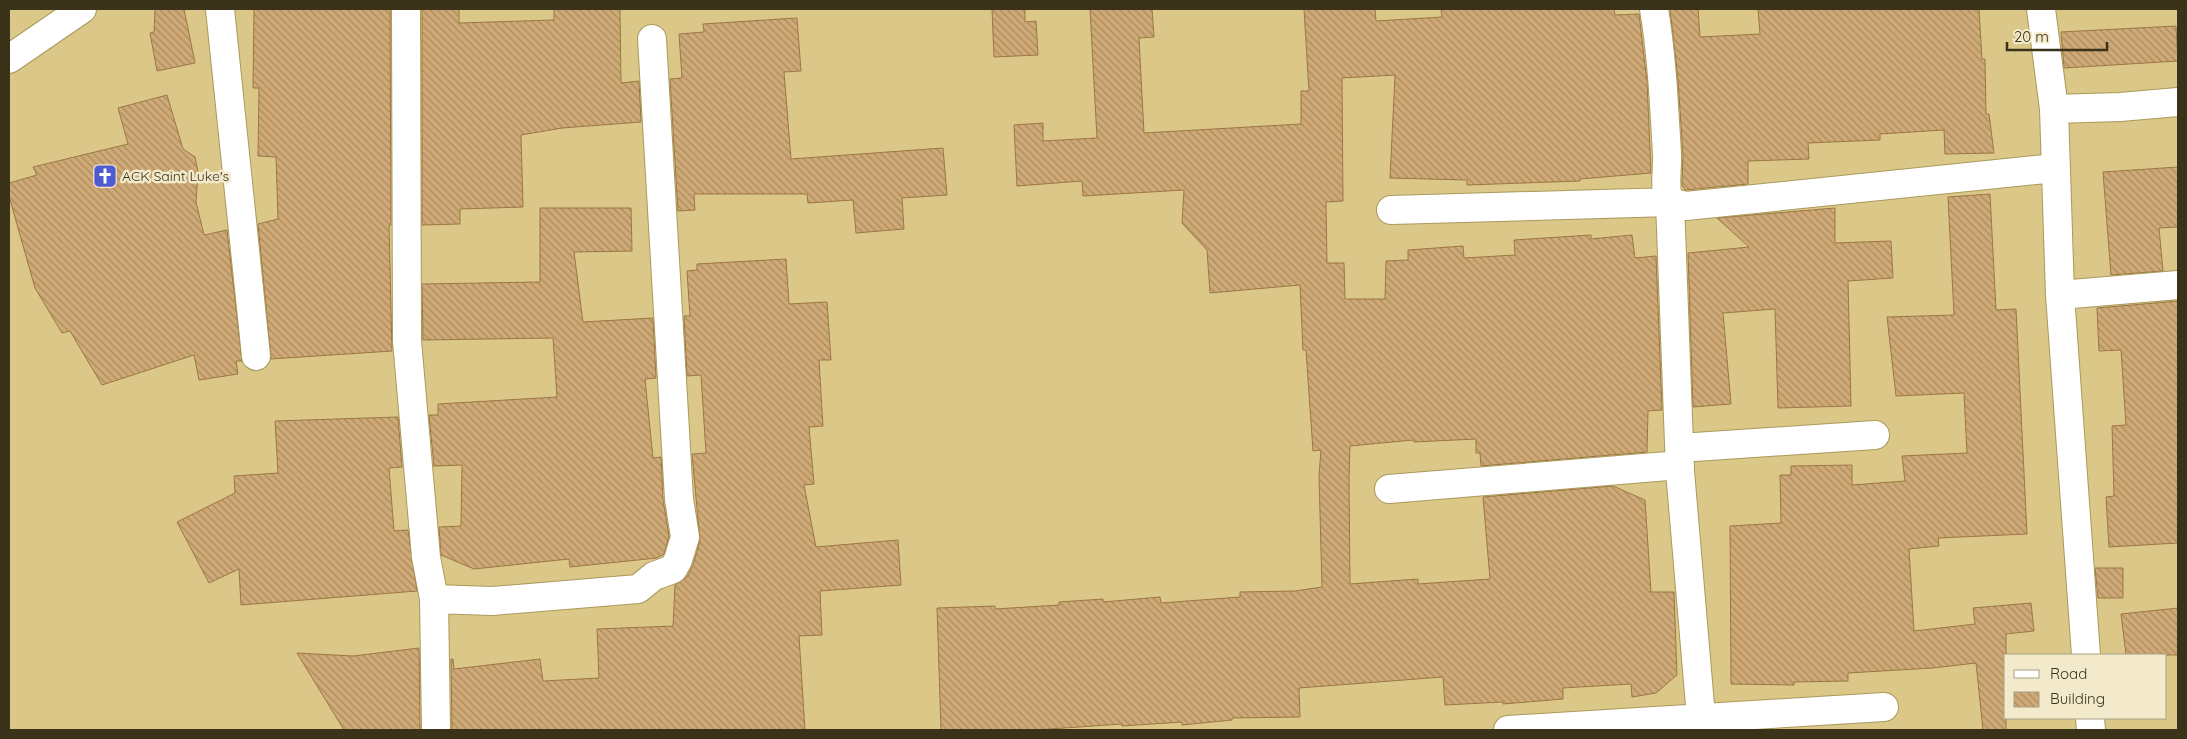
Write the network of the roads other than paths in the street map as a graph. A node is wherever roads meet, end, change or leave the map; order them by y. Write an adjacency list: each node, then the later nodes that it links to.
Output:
1 (82, 9): 7 (street)
2 (220, 9): 15 (street)
3 (406, 9): 19 (street)
4 (1654, 9): 11 (street)
5 (2041, 9): 9 (street)
6 (652, 39): 19 (street)
7 (9, 59)
8 (2178, 102): 9 (street)
9 (2054, 109): 10 (street)
10 (2055, 168): 11 (street); 14 (street)
11 (1670, 202): 12 (street); 17 (street)
12 (1391, 210)
13 (2178, 285): 14 (street)
14 (2060, 295): 20 (street)
15 (256, 356)
16 (1875, 435): 17 (street)
17 (1680, 457): 18 (street); 22 (street)
18 (1389, 489)
19 (434, 599): 23 (street)
20 (2086, 654)
21 (1884, 707): 22 (street)
22 (1700, 717): 24 (street)
23 (436, 730)
24 (1508, 730)

